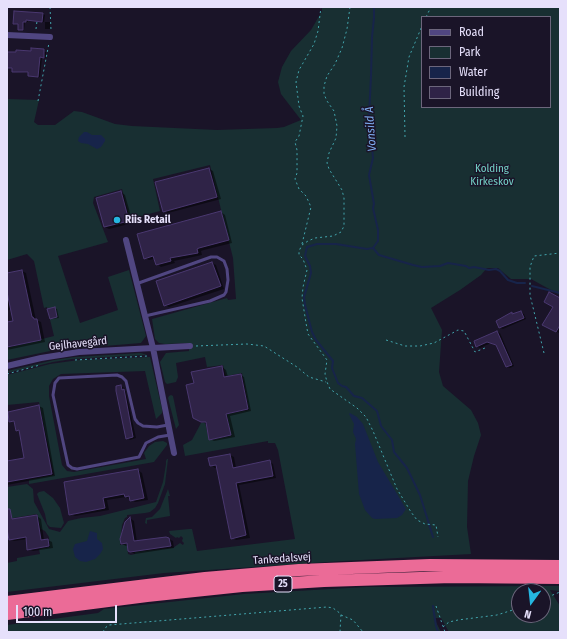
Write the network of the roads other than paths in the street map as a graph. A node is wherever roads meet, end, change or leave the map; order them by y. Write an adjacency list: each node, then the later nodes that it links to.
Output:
1 (7, 36): 2 (street)
2 (50, 37)
3 (126, 240): 4 (street)
4 (136, 284): 5 (street); 5 (lane)
5 (145, 316): 7 (street)
6 (190, 346): 7 (street, Gejlhavegård)
7 (152, 348): 8 (street, Gejlhavegård); 9 (street)
8 (7, 366)
9 (168, 425): 10 (street); 10 (lane)
10 (170, 435): 11 (street)
11 (174, 453)
12 (560, 566): 14 (highway, Tankedalsvej / 25)
13 (560, 578): 15 (highway, 25)
14 (7, 602)
15 (7, 614)

